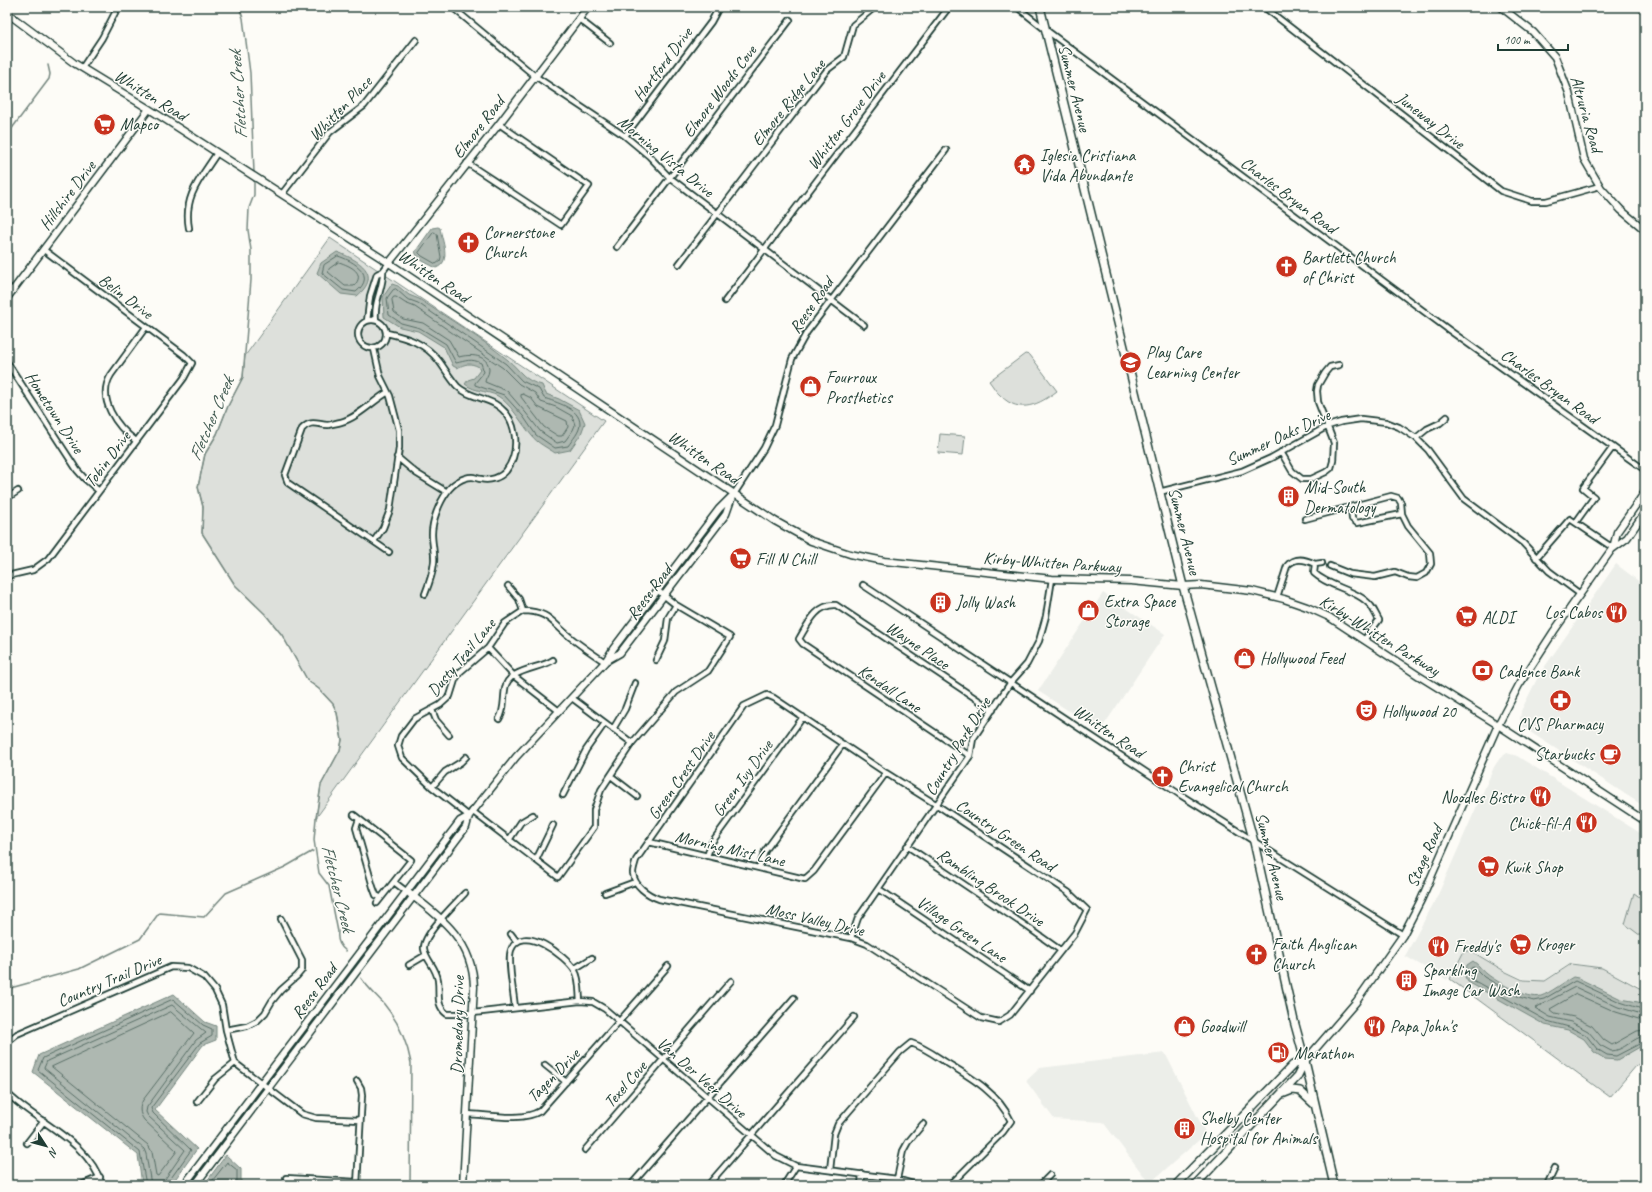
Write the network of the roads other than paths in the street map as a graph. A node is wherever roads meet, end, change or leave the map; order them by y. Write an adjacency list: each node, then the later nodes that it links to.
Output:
1 (118, 7): 17 (street)
2 (452, 7): 18 (street, Morning Vista Drive)
3 (588, 7): 12 (main road, Elmore Road)
4 (719, 7): 21 (street, Hartford Drive)
5 (875, 7): 28 (street, Elmore Ridge Lane)
6 (949, 7): 32 (street, Whitten Grove Drive)
7 (1017, 7): 14 (street, Charles Bryan Road)
8 (1040, 7): 14 (main road, Summer Avenue)
9 (1264, 7): 26 (street, Juneway Drive)
10 (1501, 7): 26 (main road, Altruria Road)
11 (7, 13): 17 (main road, Whitten Road)
12 (579, 19): 16 (street); 18 (main road, Elmore Road)
13 (790, 20): 25 (street, Elmore Woods Cove)
14 (1046, 30): 56 (street, Charles Bryan Road); 63 (main road, Summer Avenue)
15 (416, 40): 27 (street, Whitten Place)
16 (610, 43)
17 (82, 68): 19 (main road, Whitten Road)
18 (535, 76): 20 (main road, Elmore Road); 21 (street, Morning Vista Drive)
19 (149, 109): 23 (main road, Whitten Road); 33 (main road, Hillshire Drive)
20 (499, 124): 24 (main road, Elmore Road); 24 (street)
21 (624, 136): 25 (street, Morning Vista Drive)
22 (946, 150): 40 (street, Reese Road)
23 (218, 153): 27 (main road, Whitten Road); 29 (street)
24 (467, 163): 34 (main road, Elmore Road)
25 (669, 177): 28 (street, Morning Vista Drive); 31 (street, Elmore Woods Cove)
26 (1600, 186): 30 (main road, Altruria Road)
27 (282, 194): 34 (main road, Whitten Road)
28 (717, 214): 32 (street, Morning Vista Drive); 35 (street, Elmore Ridge Lane)
29 (188, 228)
30 (1645, 230)
31 (617, 247)
32 (765, 249): 40 (street, Morning Vista Drive); 41 (street, Whitten Grove Drive)
33 (44, 250): 38 (main road, Hillshire Drive); 45 (street, Belin Drive)
34 (389, 262): 36 (street); 65 (main road, Whitten Road)
35 (679, 264)
36 (383, 271): 42 (street); 43 (street)
37 (7, 286): 38 (street)
38 (13, 291): 39 (main road, Hillshire Drive)
39 (7, 298)
40 (830, 300): 44 (street, Morning Vista Drive); 65 (street, Reese Road)
41 (725, 301)
42 (376, 320): 43 (street); 46 (street)
43 (367, 321): 47 (street)
44 (864, 325)
45 (146, 327): 49 (street, Belin Drive); 55 (street)
46 (387, 333): 47 (street); 62 (street)
47 (374, 349): 51 (street)
48 (7, 362): 60 (street, Hometown Drive)
49 (192, 363): 55 (street, Tobin Drive)
50 (1339, 365): 53 (street)
51 (388, 392): 58 (street); 72 (street)
52 (1447, 417): 54 (street)
53 (1328, 426): 54 (street, Summer Oaks Drive); 57 (street, Summer Oaks Drive); 57 (street)
54 (1416, 438): 76 (street, Summer Oaks Drive)
55 (136, 441): 60 (street, Tobin Drive)
56 (1613, 447): 59 (street, Charles Bryan Road); 71 (street)
57 (1281, 452): 63 (street, Summer Oaks Drive)
58 (397, 458): 62 (street); 72 (street)
59 (1645, 470)
60 (100, 490): 80 (street, Tobin Drive)
61 (18, 491): 66 (street)
62 (447, 492): 86 (street)
63 (1159, 492): 84 (main road, Summer Avenue)
64 (1645, 492): 73 (main road, Stage Road)
65 (734, 494): 75 (main road, Whitten Road); 85 (main road, Reese Road); 88 (main road, Reese Road)
66 (7, 498)
67 (1351, 507): 69 (street); 69 (street); 70 (street)
68 (1645, 512): 73 (main road, Stage Road)
69 (1402, 514): 79 (street)
70 (1305, 519)
71 (1576, 522): 73 (street); 76 (street)
72 (374, 541): 74 (street)
73 (1613, 548): 87 (main road, Stage Road)
74 (389, 552)
75 (850, 554): 81 (main road, Kirby-Whitten Parkway)
76 (1536, 558): 87 (street, Summer Oaks Drive)
77 (1322, 563): 78 (street)
78 (1315, 564): 89 (street); 93 (street)
79 (1330, 566)
80 (7, 576)
81 (1052, 579): 84 (main road, Kirby-Whitten Parkway); 99 (street, Country Park Drive)
82 (862, 585): 99 (street, Whitten Road)
83 (508, 586): 91 (street)
84 (1183, 586): 89 (main road, Kirby-Whitten Parkway); 130 (main road, Summer Avenue)
85 (657, 590): 88 (street); 97 (main road, Reese Road)
86 (425, 594)
87 (1580, 594): 109 (main road, Stage Road)
88 (664, 595): 90 (street); 97 (main road, Reese Road)
89 (1277, 597): 93 (main road, Kirby-Whitten Parkway)
90 (676, 605): 96 (street); 112 (street)
91 (523, 611): 94 (street, Dusty Trail Lane); 97 (street)
92 (799, 639): 104 (street, Wayne Place); 114 (street, Kendall Lane)
93 (1364, 640): 109 (main road, Kirby-Whitten Parkway)
94 (488, 648): 98 (street); 103 (street, Dusty Trail Lane)
95 (553, 660): 98 (street)
96 (656, 660)
97 (605, 662): 102 (main road, Reese Road)
98 (514, 676): 105 (street); 107 (street)
99 (1011, 682): 104 (street, Country Park Drive); 130 (street, Whitten Road)
100 (635, 683): 110 (street)
101 (767, 695): 106 (street, Country Green Road); 129 (street, Green Crest Drive)
102 (572, 698): 105 (main road, Reese Road); 108 (street)
103 (432, 710): 111 (street); 118 (street, Dusty Trail Lane)
104 (993, 710): 114 (street, Country Park Drive)
105 (559, 711): 122 (main road, Reese Road)
106 (803, 717): 113 (street, Country Green Road); 132 (street, Green Ivy Drive)
107 (499, 719)
108 (606, 723): 110 (street); 119 (street)
109 (1498, 725): 126 (main road, Kirby-Whitten Parkway); 147 (main road, Stage Road)
110 (613, 729): 112 (street)
111 (450, 735)
112 (632, 743): 117 (street)
113 (843, 744): 116 (street, Country Green Road); 134 (street)
114 (970, 756): 121 (street, Country Park Drive)
115 (466, 757): 118 (street)
116 (886, 773): 121 (street, Country Green Road); 134 (street, Morning Mist Lane)
117 (611, 776): 120 (street); 133 (street)
118 (432, 787): 122 (street)
119 (563, 795)
120 (637, 796)
121 (937, 805): 131 (street, Country Park Drive); 150 (street, Country Green Road)
122 (470, 814): 128 (street); 138 (main road, Reese Road); 141 (main road, Reese Road)
123 (533, 814): 128 (street)
124 (354, 815): 125 (street)
125 (359, 819): 135 (street); 142 (street)
126 (1645, 820)
127 (553, 825): 133 (street)
128 (509, 840): 133 (street)
129 (649, 842): 132 (street, Morning Mist Lane); 136 (street, Green Crest Drive)
130 (1254, 842): 147 (street, Whitten Road); 167 (main road, Summer Avenue)
131 (907, 846): 137 (street, Country Park Drive); 150 (street, Rambling Brook Drive)
132 (707, 856): 134 (street, Morning Mist Lane)
133 (536, 860)
134 (759, 868)
135 (394, 882): 138 (street); 142 (street)
136 (635, 882): 140 (street); 148 (street, Moss Valley Drive)
137 (879, 889): 148 (street, Country Park Drive); 157 (street, Village Green Lane)
138 (408, 892): 141 (main road, Dromedary Drive); 172 (main road, Reese Road)
139 (465, 893): 145 (street)
140 (605, 893)
141 (414, 896): 145 (main road, Dromedary Drive); 173 (main road, Reese Road)
142 (381, 898): 143 (street)
143 (377, 903)
144 (281, 919): 164 (street)
145 (441, 920): 151 (street); 161 (main road, Dromedary Drive)
146 (511, 934): 149 (street)
147 (1403, 935): 167 (main road, Stage Road)
148 (850, 938): 157 (street, Moss Valley Drive)
149 (517, 942): 155 (street); 160 (street)
150 (1060, 950): 157 (street)
151 (426, 955): 153 (street); 161 (street, Van Der Veer Drive)
152 (592, 958): 155 (street)
153 (409, 965)
154 (668, 966): 163 (street, Tagen Drive)
155 (574, 969): 159 (street)
156 (731, 980): 166 (street, Texel Cove)
157 (1030, 991)
158 (794, 998): 176 (street)
159 (580, 1001): 160 (street, Van Der Veer Drive); 163 (street, Van Der Veer Drive)
160 (515, 1008): 161 (street, Van Der Veer Drive)
161 (473, 1012): 179 (main road, Dromedary Drive)
162 (854, 1017): 183 (street)
163 (619, 1022): 166 (street, Van Der Veer Drive); 171 (street, Tagen Drive)
164 (226, 1030): 165 (street, Country Trail Drive); 168 (street, Country Trail Drive)
165 (7, 1042)
166 (663, 1060): 176 (street, Van Der Veer Drive); 186 (street, Texel Cove)
167 (1305, 1061): 175 (main road, Stage Road); 178 (main road, Summer Avenue); 184 (main road, Stage Road)
168 (235, 1063): 172 (street); 177 (street)
169 (545, 1065): 171 (street)
170 (357, 1081): 180 (street)
171 (566, 1082): 179 (street, Tagen Drive)
172 (261, 1084): 173 (street); 199 (main road, Reese Road)
173 (267, 1089): 180 (street); 200 (main road, Reese Road)
174 (7, 1093): 181 (street)
175 (1280, 1095): 178 (main road); 187 (main road, Stage Road)
176 (707, 1097): 183 (street, Van Der Veer Drive); 202 (street)
177 (197, 1102)
178 (1315, 1105): 211 (main road, Summer Avenue)
179 (467, 1114): 201 (main road, Dromedary Drive)
180 (360, 1120): 196 (street)
181 (44, 1121): 185 (street); 193 (street)
182 (923, 1124): 195 (street)
183 (751, 1136): 188 (street, Van Der Veer Drive); 203 (street)
184 (1223, 1138): 187 (main road); 209 (main road, Stage Road)
185 (27, 1143)
186 (585, 1150)
187 (1215, 1164): 210 (main road, Stage Road)
188 (796, 1166): 190 (street, Van Der Veer Drive); 204 (street)
189 (1555, 1168): 212 (street)
190 (830, 1170): 191 (street, Van Der Veer Drive); 207 (street)
191 (862, 1174): 195 (street, Van Der Veer Drive); 205 (street)
192 (1050, 1175): 208 (street)
193 (100, 1177): 197 (street); 198 (street)
194 (286, 1178): 196 (street)
195 (897, 1179): 206 (street, Van Der Veer Drive)
196 (357, 1184)
197 (81, 1185)
198 (102, 1185)
199 (184, 1185)
200 (195, 1185)
201 (463, 1185)
202 (631, 1185)
203 (708, 1185)
204 (784, 1185)
205 (861, 1185)
206 (916, 1185)
207 (950, 1185)
208 (1040, 1185)
209 (1176, 1185)
210 (1195, 1185)
211 (1334, 1185)
212 (1547, 1185)

